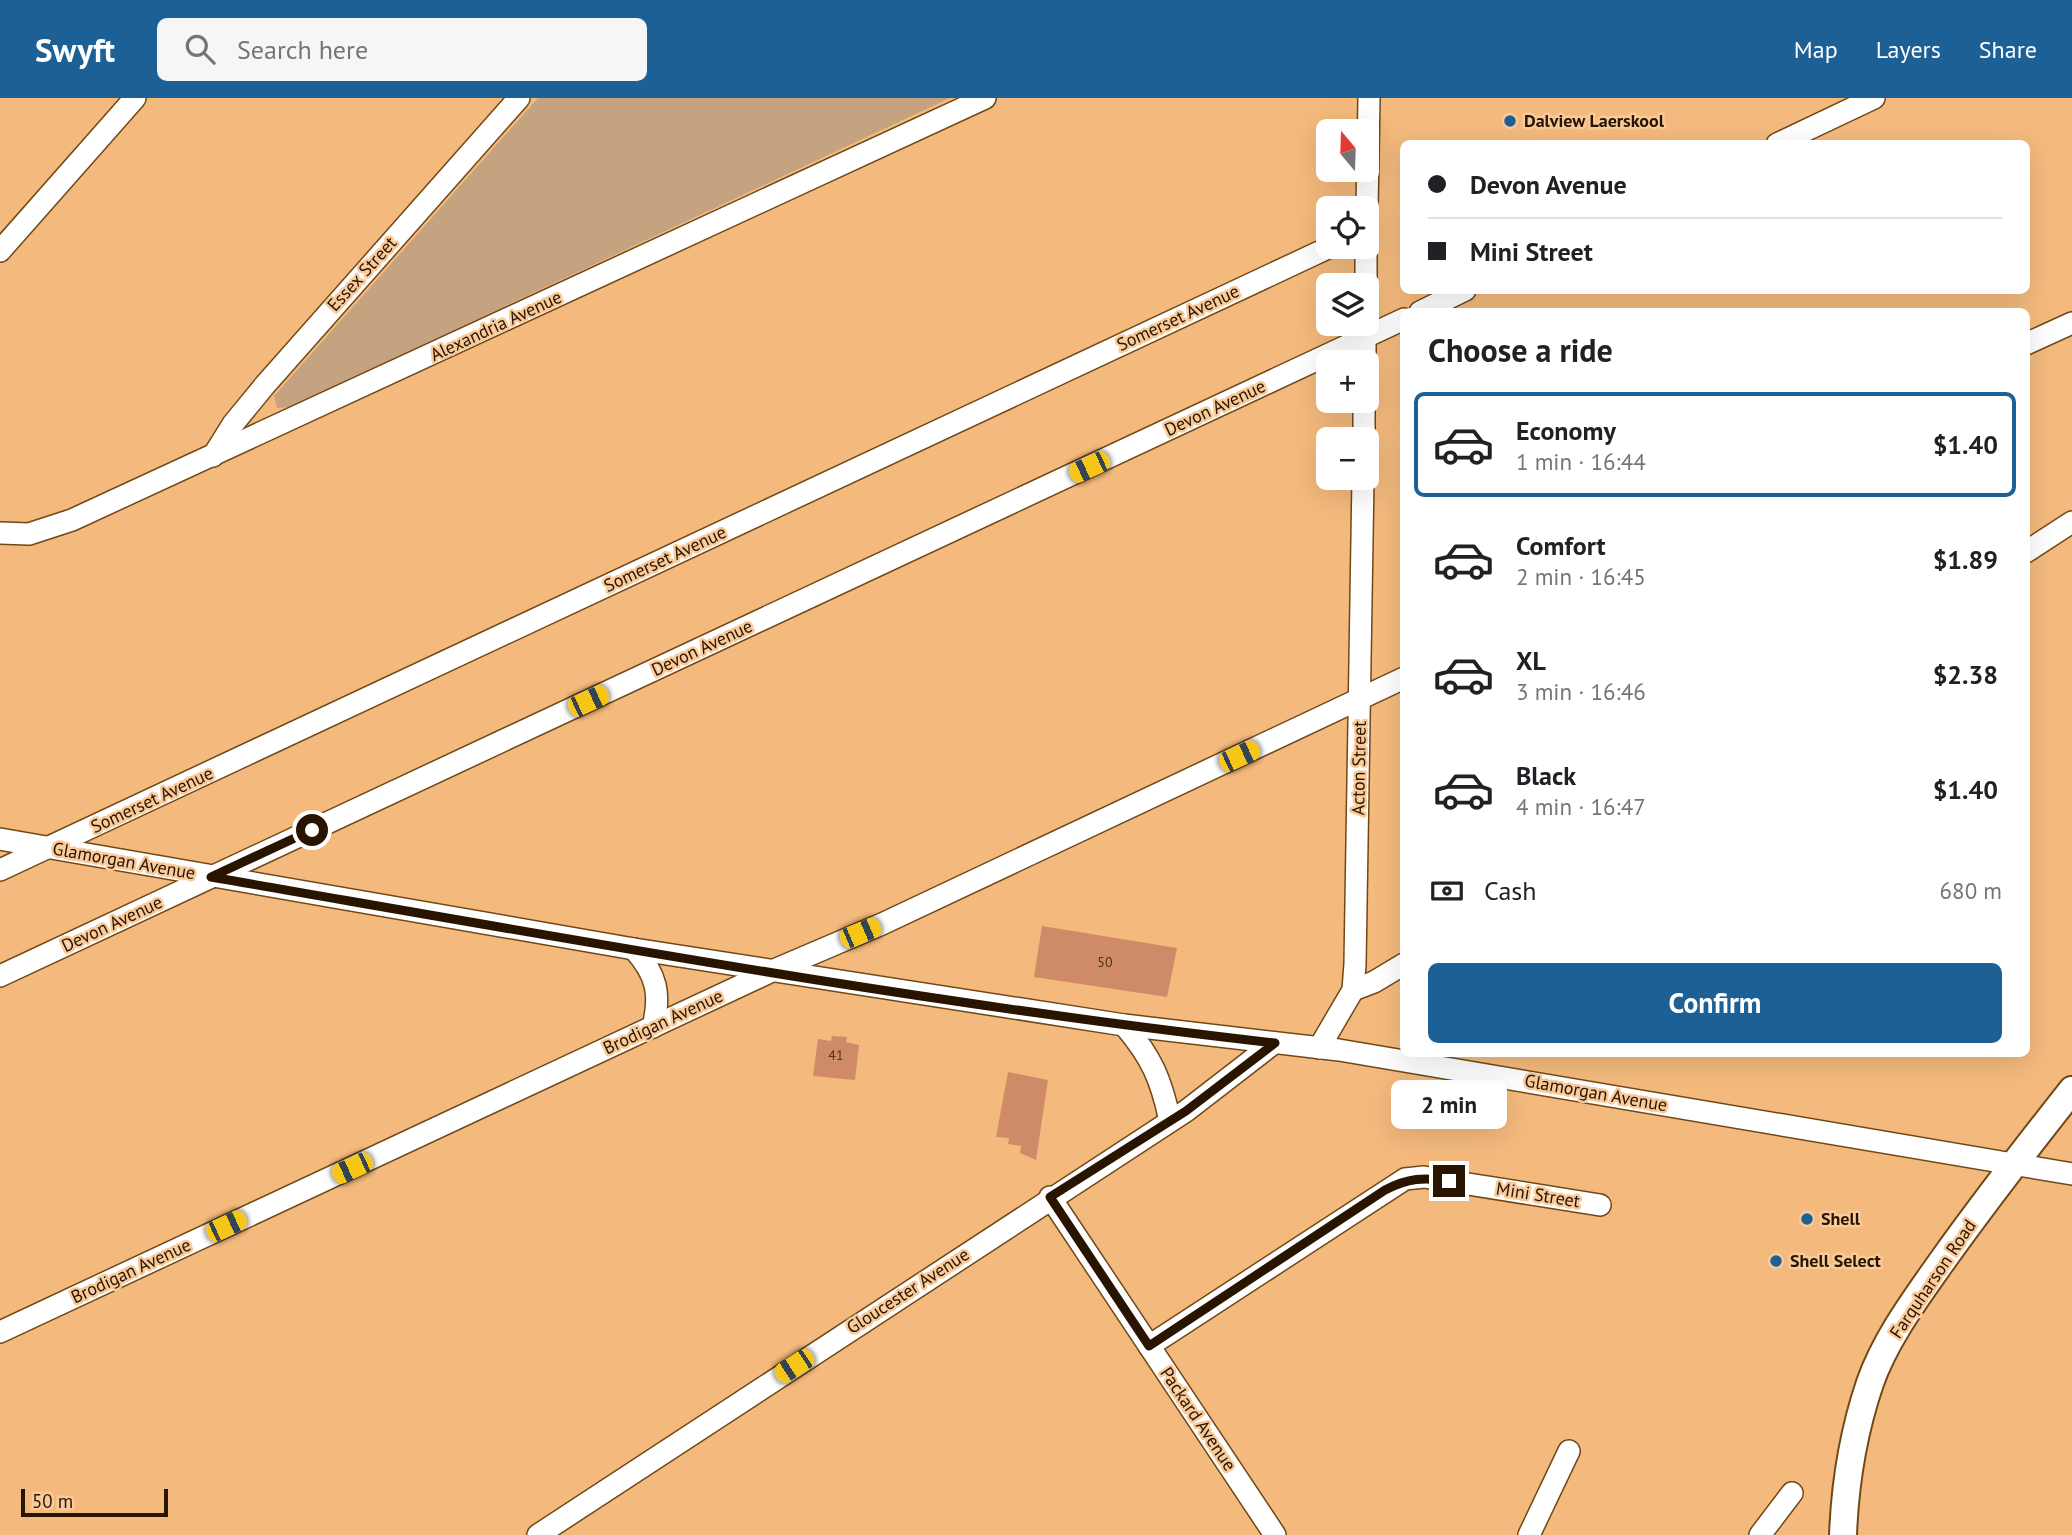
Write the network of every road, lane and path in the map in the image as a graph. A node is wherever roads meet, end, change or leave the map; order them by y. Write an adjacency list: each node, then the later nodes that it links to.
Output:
1 (135, 98): 8 (street)
2 (519, 98): 17 (street, Essex Street)
3 (985, 98): 17 (street, Alexandria Avenue)
4 (1369, 98): 7 (street)
5 (1874, 98): 6 (street)
6 (1785, 140)
7 (1367, 196)
8 (0, 251)
9 (1316, 254): 25 (street, Somerset Avenue)
10 (1457, 294): 11 (street)
11 (1428, 308)
12 (1400, 320): 14 (street, Devon Avenue)
13 (2072, 323): 16 (street)
14 (1379, 327)
15 (1354, 336): 27 (street, Devon Avenue)
16 (2030, 342)
17 (213, 456): 20 (street, Alexandria Avenue)
18 (1363, 490): 23 (street, Acton Street)
19 (2072, 522): 21 (street)
20 (0, 533)
21 (2030, 549)
22 (1400, 680): 23 (street, Brodigan Avenue)
23 (1360, 701): 30 (street, Brodigan Avenue); 32 (street, Acton Street)
24 (0, 839): 25 (street, Glamorgan Avenue)
25 (49, 848): 26 (street, Somerset Avenue); 27 (street, Glamorgan Avenue)
26 (0, 870)
27 (211, 877): 28 (street, Glamorgan Avenue); 31 (street, Devon Avenue)
28 (634, 949): 30 (street, Glamorgan Avenue); 34 (street)
29 (1400, 966): 32 (street)
30 (772, 971): 33 (street, Glamorgan Avenue); 34 (street, Brodigan Avenue)
31 (0, 976)
32 (1353, 990): 36 (street, Acton Street)
33 (1124, 1025): 35 (street, Glamorgan Avenue); 38 (street)
34 (653, 1027): 43 (street, Brodigan Avenue)
35 (1275, 1043): 36 (street, Glamorgan Avenue); 38 (street, Gloucester Avenue)
36 (1318, 1048): 39 (street, Glamorgan Avenue)
37 (2072, 1090): 39 (main road, Farquharson Road)
38 (1170, 1121): 41 (street, Gloucester Avenue)
39 (2014, 1164): 40 (street, Glamorgan Avenue); 51 (main road, Farquharson Road)
40 (2072, 1174)
41 (1050, 1197): 44 (street, Packard Avenue); 47 (street, Gloucester Avenue)
42 (1600, 1205): 44 (street, Mini Street)
43 (0, 1332)
44 (1149, 1346): 48 (street, Packard Avenue)
45 (1569, 1451): 49 (street)
46 (1792, 1493): 50 (street)
47 (538, 1535)
48 (1275, 1535)
49 (1529, 1535)
50 (1760, 1535)
51 (1843, 1535)

